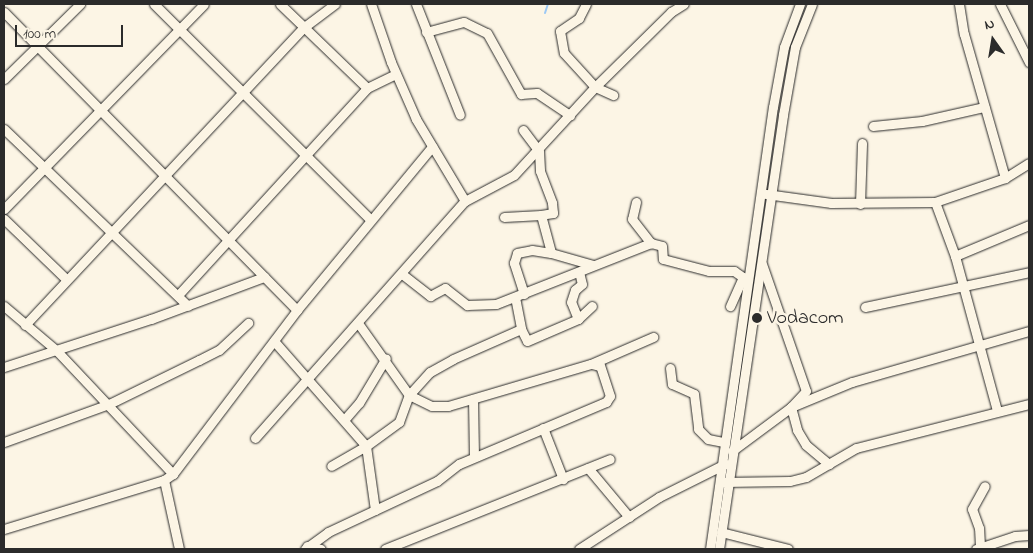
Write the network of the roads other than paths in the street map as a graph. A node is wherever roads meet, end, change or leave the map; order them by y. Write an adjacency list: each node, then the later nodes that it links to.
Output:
1 (80, 4): 18 (street)
2 (154, 4): 16 (street)
3 (204, 4): 16 (street)
4 (280, 4): 15 (street)
5 (335, 4): 15 (street)
6 (371, 4): 20 (street)
7 (416, 4): 17 (street)
8 (586, 4): 22 (street)
9 (684, 4): 22 (street)
10 (800, 4): 41 (street)
11 (812, 4): 42 (street)
12 (959, 4): 26 (street)
13 (1000, 4): 19 (street)
14 (4, 12): 18 (street)
15 (303, 28): 23 (street); 24 (street)
16 (180, 29): 24 (street); 27 (street)
17 (426, 32): 28 (street); 29 (street)
18 (36, 46): 21 (street); 27 (street)
19 (1029, 62)
20 (396, 74): 23 (street); 34 (street)
21 (4, 79)
22 (595, 87): 25 (street); 29 (street)
23 (367, 88): 36 (street)
24 (242, 91): 36 (street); 39 (street)
25 (614, 95)
26 (984, 106): 30 (street); 40 (street)
27 (101, 112): 38 (street); 39 (street)
28 (460, 115)
29 (570, 115): 35 (street)
30 (873, 126)
31 (4, 129): 38 (street)
32 (522, 130): 35 (street)
33 (862, 143): 46 (street)
34 (432, 147): 43 (street); 51 (street)
35 (539, 151): 43 (street); 48 (street)
36 (308, 155): 51 (street); 54 (street)
37 (1029, 163): 40 (street)
38 (45, 167): 47 (street); 53 (street)
39 (163, 175): 53 (street); 54 (street)
40 (1004, 178): 45 (street)
41 (761, 193): 42 (street); 100 (street)
42 (772, 195): 46 (street); 58 (street)
43 (465, 201): 62 (street)
44 (636, 202): 55 (street)
45 (935, 202): 46 (street); 57 (street)
46 (860, 204)
47 (4, 209)
48 (541, 215): 49 (street); 56 (street)
49 (504, 217)
50 (4, 219): 64 (street)
51 (370, 219): 74 (street)
52 (1029, 225): 57 (street)
53 (111, 231): 64 (street); 66 (street)
54 (227, 239): 63 (street); 66 (street)
55 (651, 242): 59 (street); 72 (street)
56 (552, 253): 59 (street); 67 (street)
57 (955, 256): 65 (street)
58 (761, 262): 94 (street); 102 (street)
59 (592, 265): 60 (street)
60 (579, 272): 67 (street); 75 (street)
61 (1029, 272): 65 (street)
62 (402, 274): 68 (street); 77 (street)
63 (264, 278): 70 (street); 74 (street)
64 (66, 279): 78 (street)
65 (962, 287): 73 (street); 83 (street)
66 (179, 294): 70 (street)
67 (524, 294): 68 (street)
68 (515, 297): 79 (street)
69 (4, 306): 78 (street)
70 (188, 306): 84 (street)
71 (592, 306): 75 (street)
72 (730, 306)
73 (865, 306)
74 (297, 310): 82 (street)
75 (578, 319): 79 (street)
76 (248, 323): 92 (street)
77 (358, 323): 85 (street); 89 (street)
78 (25, 325): 84 (street)
79 (521, 329): 90 (street)
80 (1029, 331): 83 (street)
81 (653, 337): 86 (street)
82 (274, 341): 89 (street); 110 (street)
83 (978, 345): 94 (street); 95 (street)
84 (57, 351): 87 (street); 92 (street)
85 (386, 358): 90 (street); 96 (street)
86 (591, 364): 91 (street); 97 (street)
87 (4, 367)
88 (670, 368): 100 (street)
89 (309, 378): 96 (street); 98 (street)
90 (409, 395): 91 (street); 101 (street)
91 (473, 399): 103 (street)
92 (108, 404): 99 (street); 110 (street)
93 (1029, 404): 95 (street)
94 (791, 407): 102 (street); 107 (street)
95 (997, 411): 107 (street)
96 (344, 420): 101 (street)
97 (543, 428): 103 (street); 111 (street)
98 (255, 438)
99 (4, 442)
100 (724, 442): 105 (street)
101 (366, 446): 108 (street); 115 (street)
102 (732, 451): 106 (street)
103 (474, 457): 115 (street)
104 (610, 459): 109 (street)
105 (720, 464): 106 (street); 113 (street); 116 (street)
106 (730, 464): 113 (street)
107 (829, 464): 113 (street)
108 (331, 466)
109 (588, 468): 111 (street); 116 (street)
110 (173, 474): 112 (street)
111 (563, 479): 124 (street)
112 (164, 480): 117 (street); 122 (street)
113 (723, 482): 118 (street); 126 (street)
114 (985, 486): 121 (street)
115 (375, 510): 120 (street)
116 (629, 517): 125 (street)
117 (4, 529)
118 (721, 532): 127 (street); 128 (street)
119 (1029, 535): 121 (street)
120 (306, 548): 123 (street)
121 (978, 548)
122 (179, 549)
123 (321, 549)
124 (385, 549)
125 (579, 549)
126 (710, 549)
127 (719, 549)
128 (788, 549)

